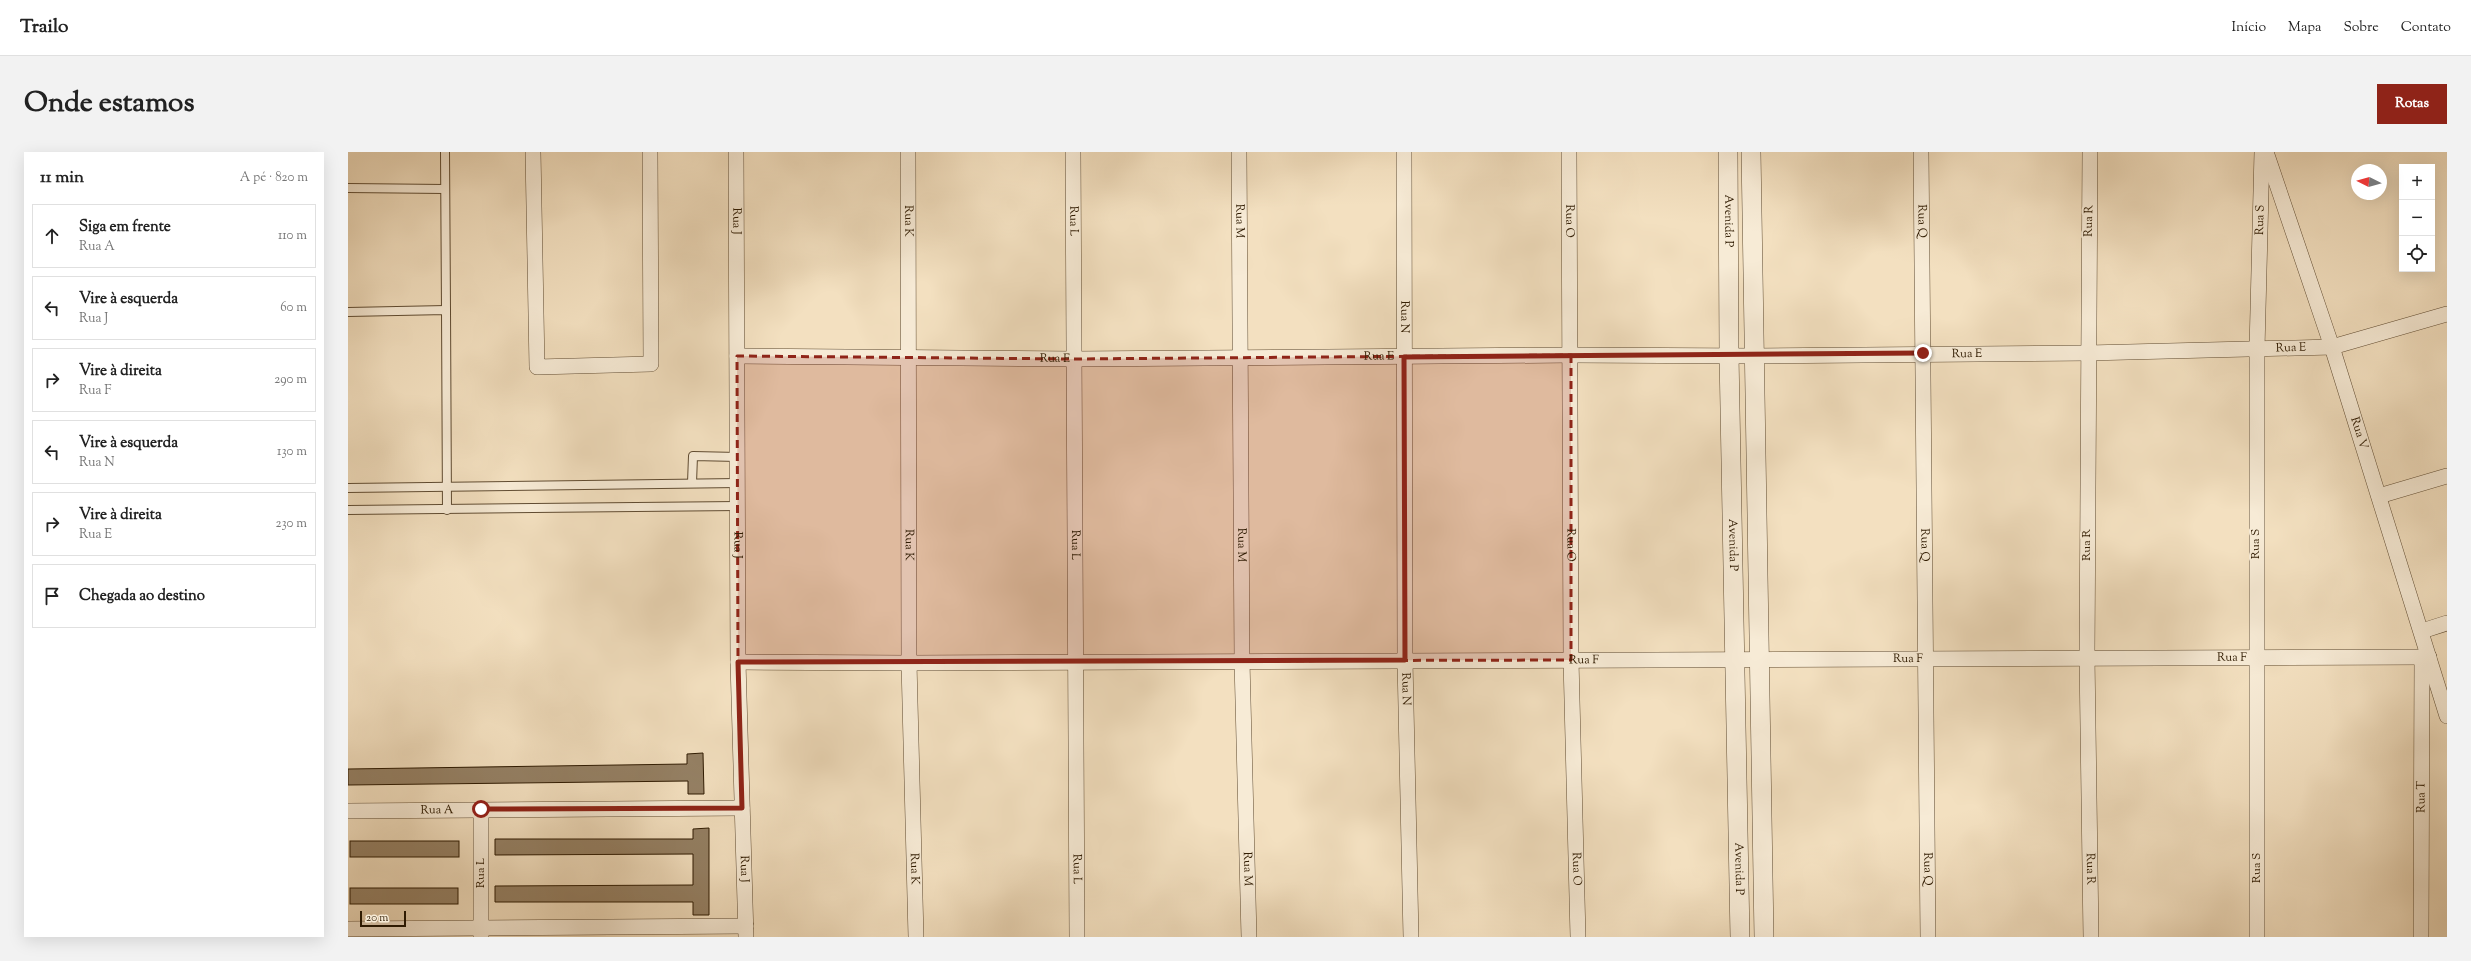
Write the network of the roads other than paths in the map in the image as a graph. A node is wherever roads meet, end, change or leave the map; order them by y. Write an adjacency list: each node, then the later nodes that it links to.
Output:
1 (444, 152): 17 (lane)
2 (533, 152): 3 (street)
3 (650, 152)
4 (736, 152): 27 (street, Rua J)
5 (908, 152): 29 (street, Rua K)
6 (1073, 152): 32 (street, Rua L)
7 (1240, 152): 31 (street, Rua M)
8 (1404, 152): 30 (street, Rua N)
9 (1569, 152): 25 (street, Rua O)
10 (1728, 152): 26 (street, Avenida P)
11 (1751, 152): 28 (street, Avenida P)
12 (1921, 152): 23 (street, Rua Q)
13 (2090, 152): 24 (street, Rua R)
14 (2262, 152): 22 (street, Rua S)
15 (2266, 152): 21 (street, Rua V)
16 (348, 188): 17 (lane)
17 (445, 189): 18 (lane)
18 (446, 310): 19 (lane); 37 (lane)
19 (348, 312)
20 (2447, 314): 21 (street, Rua E)
21 (2332, 347): 22 (street, Rua E); 39 (street, Rua V)
22 (2257, 349): 24 (street, Rua E); 45 (street, Rua S)
23 (1923, 353): 24 (street, Rua E); 28 (street, Rua E); 48 (street, Rua Q)
24 (2088, 353): 46 (street, Rua R)
25 (1571, 355): 26 (street, Rua E); 30 (street, Rua E); 50 (street, Rua O)
26 (1729, 355): 28 (street, Rua E); 51 (street, Avenida P)
27 (737, 356): 29 (street, Rua E); 33 (street, Rua J)
28 (1754, 356): 52 (street, Avenida P)
29 (909, 357): 32 (street, Rua E); 56 (street, Rua K)
30 (1404, 357): 31 (street, Rua E); 49 (street, Rua N)
31 (1240, 358): 32 (street, Rua E); 53 (street, Rua M)
32 (1074, 359): 55 (street, Rua L)
33 (738, 457): 35 (street, Rua J); 36 (lane)
34 (2447, 476): 39 (street)
35 (738, 483): 36 (lane); 40 (street, Rua J)
36 (692, 484): 37 (lane)
37 (447, 487): 38 (lane); 42 (lane)
38 (348, 488)
39 (2379, 496): 44 (street, Rua V)
40 (738, 506): 42 (lane); 54 (street, Rua J)
41 (348, 510): 42 (lane)
42 (447, 510)
43 (2447, 623): 44 (street)
44 (2422, 631): 47 (street, Rua V)
45 (2255, 656): 46 (street, Rua F); 47 (street, Rua F); 73 (street, Rua S)
46 (2087, 657): 48 (street, Rua F); 72 (street, Rua R)
47 (2426, 657): 57 (street, Rua V); 74 (street, Rua T)
48 (1925, 658): 52 (street, Rua F); 71 (street, Rua Q)
49 (1405, 660): 50 (street, Rua F); 53 (street, Rua F); 67 (street, Rua N)
50 (1571, 660): 51 (street, Rua F); 68 (street, Rua O)
51 (1736, 660): 52 (street, Rua F); 69 (street, Avenida P)
52 (1758, 660): 70 (street, Avenida P)
53 (1242, 661): 55 (street, Rua F); 66 (street, Rua M)
54 (738, 662): 56 (street, Rua F); 58 (street, Rua J)
55 (1076, 662): 56 (street, Rua F); 65 (street, Rua L)
56 (909, 663): 64 (street, Rua K)
57 (2447, 716)
58 (742, 808): 59 (street, Rua A); 62 (street, Rua J)
59 (481, 809): 60 (street, Rua A); 63 (street, Rua L)
60 (348, 811)
61 (348, 929): 63 (street)
62 (746, 931): 63 (street)
63 (481, 932)
64 (916, 937)
65 (1078, 937)
66 (1250, 937)
67 (1411, 937)
68 (1578, 937)
69 (1740, 937)
70 (1764, 937)
71 (1928, 937)
72 (2091, 937)
73 (2257, 937)
74 (2421, 937)

